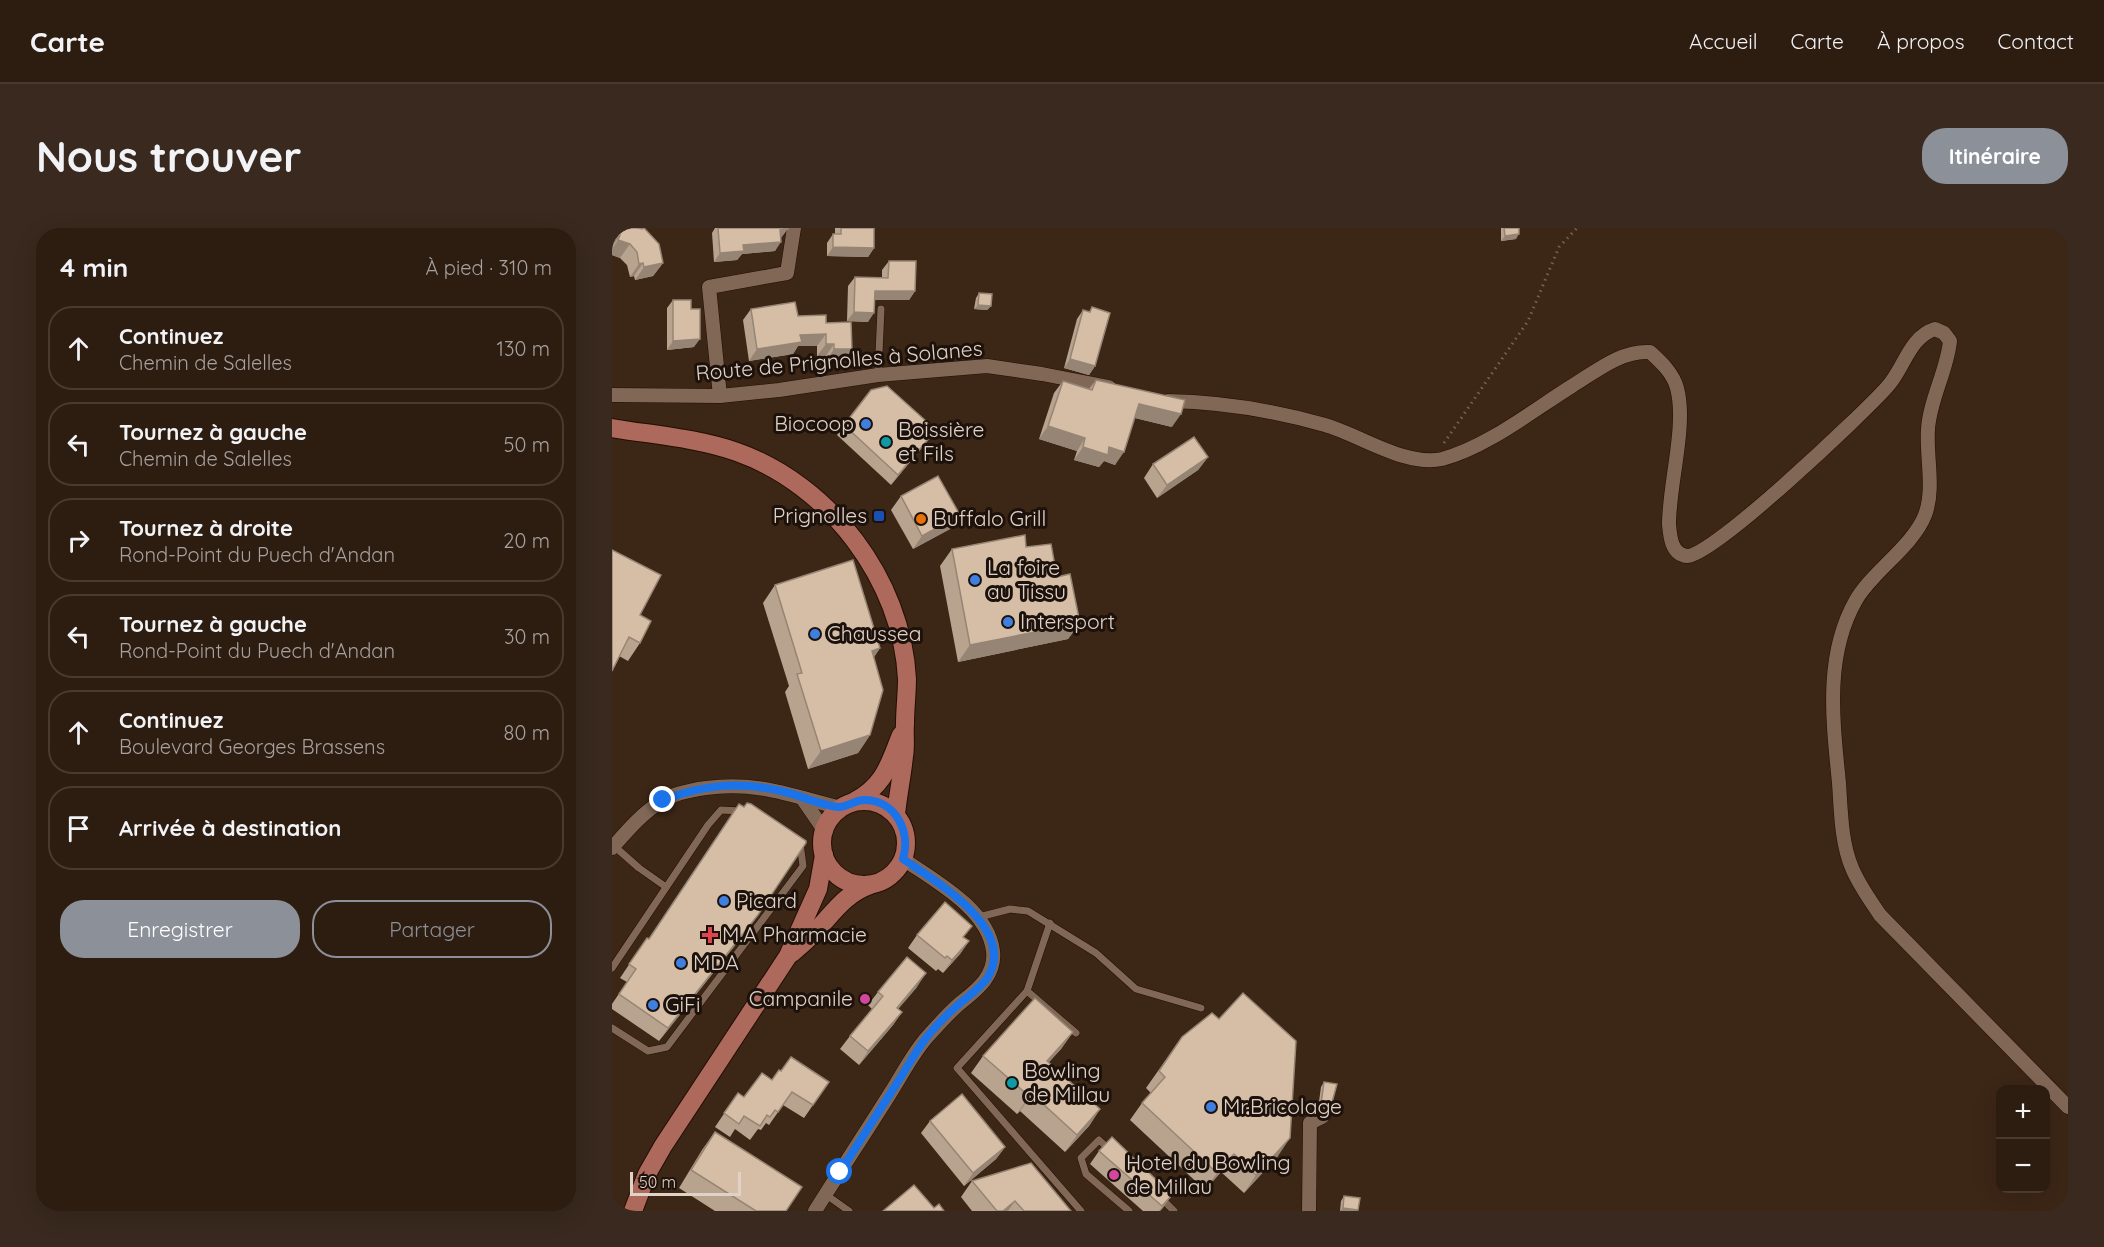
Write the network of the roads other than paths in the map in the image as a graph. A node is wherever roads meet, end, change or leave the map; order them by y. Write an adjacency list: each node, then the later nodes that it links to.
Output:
1 (794, 228): 6 (street)
2 (881, 309): 3 (lane)
3 (878, 375): 4 (street, Route de Prignolles à Solanes); 6 (street, Route de Prignolles à Solanes)
4 (1124, 391)
5 (612, 395): 6 (street, Route de Prignolles à Solanes)
6 (720, 396)
7 (1158, 399): 29 (street)
8 (612, 428): 9 (main road)
9 (905, 725): 11 (main road); 13 (main road)
10 (802, 798): 11 (street); 14 (street); 16 (street)
11 (847, 805): 13 (main road); 14 (main road)
12 (752, 812): 20 (lane)
13 (896, 814): 18 (main road)
14 (824, 830): 17 (main road)
15 (791, 837): 27 (lane)
16 (613, 847): 20 (lane)
17 (824, 855): 19 (main road); 23 (main road)
18 (903, 859): 19 (main road); 21 (street)
19 (873, 884): 23 (main road)
20 (666, 887): 24 (lane)
21 (979, 917): 22 (lane); 32 (street)
22 (1050, 923): 25 (lane); 26 (lane)
23 (788, 956): 34 (main road)
24 (612, 968)
25 (1027, 991): 28 (lane); 37 (lane)
26 (1202, 1008)
27 (612, 1028)
28 (1076, 1033)
29 (2068, 1107)
30 (1322, 1117): 40 (street)
31 (1116, 1156): 38 (lane)
32 (825, 1194): 35 (street); 36 (lane)
33 (1158, 1195): 39 (lane)
34 (633, 1211)
35 (815, 1211)
36 (849, 1211)
37 (1081, 1211)
38 (1129, 1211)
39 (1174, 1211)
40 (1309, 1211)

